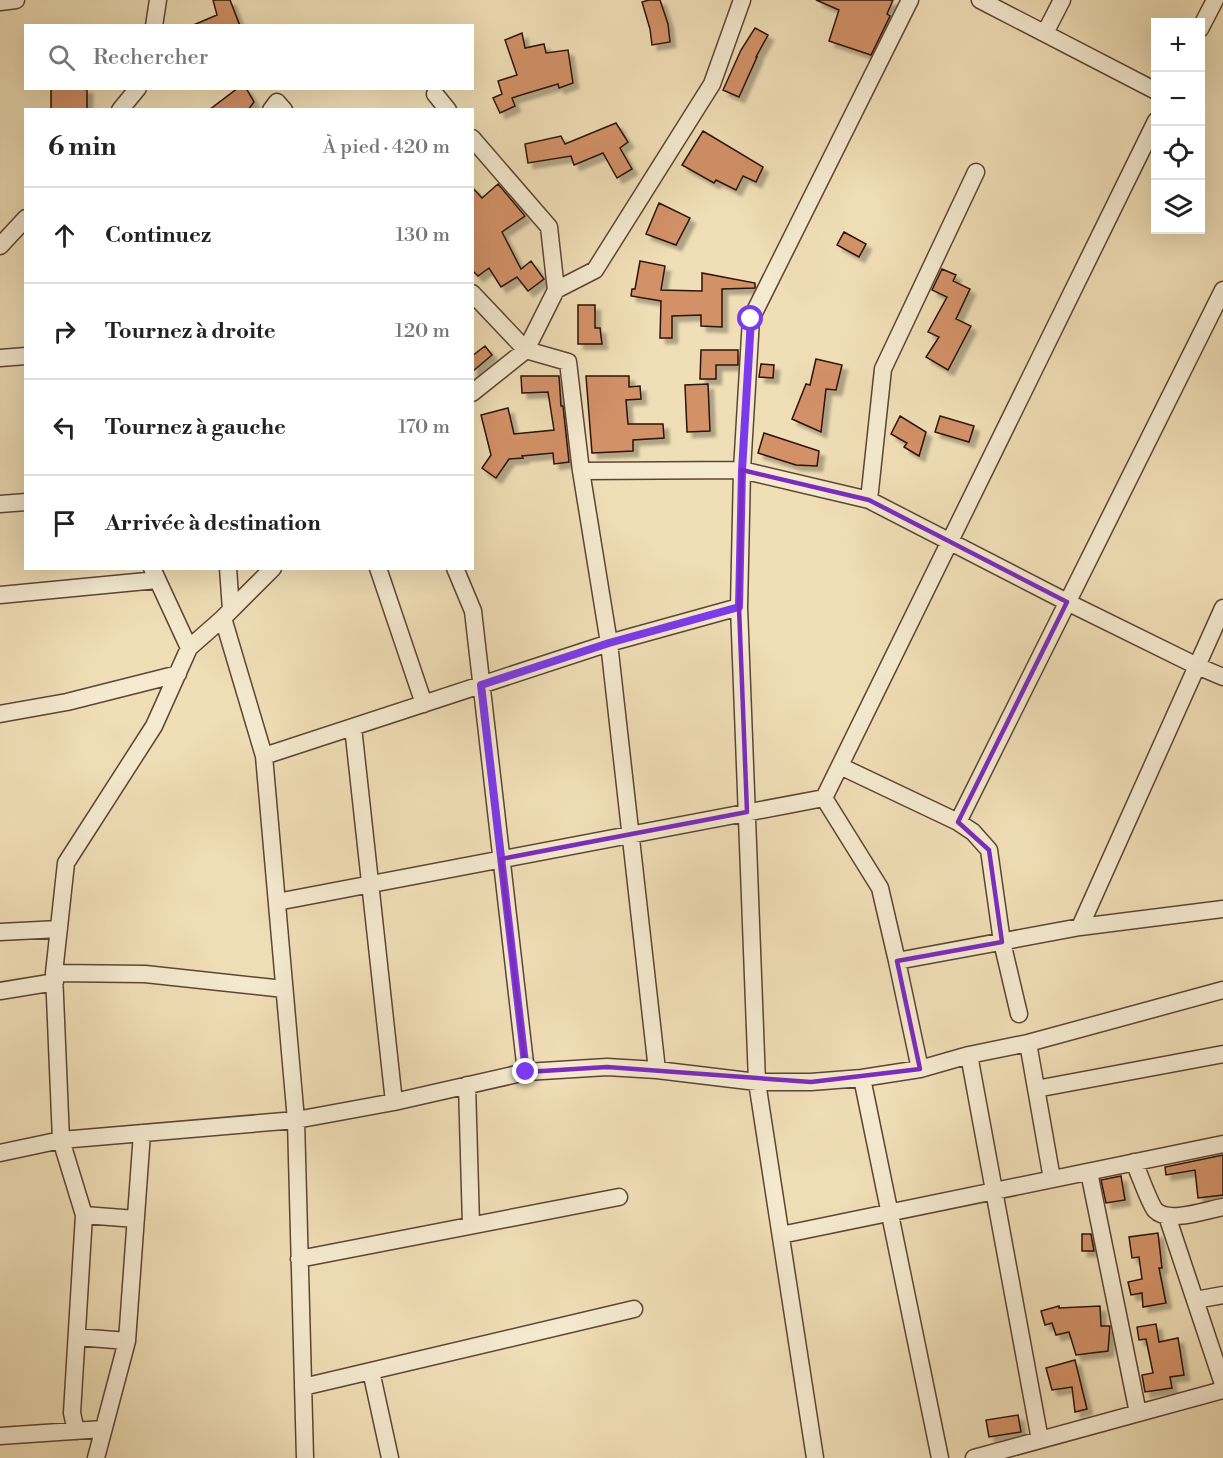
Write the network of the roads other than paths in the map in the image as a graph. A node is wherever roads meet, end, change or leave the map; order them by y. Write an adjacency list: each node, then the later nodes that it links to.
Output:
1 (16, 0): 8 (street)
2 (158, 0): 10 (street)
3 (742, 0): 24 (street)
4 (910, 0): 31 (street)
5 (980, 0): 11 (street)
6 (1062, 0): 11 (street)
7 (1215, 0): 9 (street)
8 (0, 2)
9 (1205, 19)
10 (154, 24)
11 (1045, 33): 12 (street)
12 (1151, 89)
13 (136, 90): 15 (street)
14 (435, 94): 18 (street)
15 (122, 108)
16 (272, 108): 17 (street)
17 (282, 108)
18 (446, 108)
19 (1153, 126): 36 (street)
20 (474, 140): 24 (street)
21 (976, 172): 33 (street)
22 (24, 220): 23 (street)
23 (0, 246)
24 (556, 290): 27 (street)
25 (1223, 290): 43 (street)
26 (474, 295): 27 (street)
27 (526, 350): 30 (street); 32 (street)
28 (24, 356): 29 (street)
29 (0, 358)
30 (474, 391)
31 (742, 470): 32 (street); 33 (street); 44 (street)
32 (580, 471): 47 (street)
33 (869, 500): 36 (street)
34 (24, 502): 35 (street)
35 (0, 504)
36 (950, 541): 43 (street); 57 (street)
37 (228, 570): 46 (street)
38 (271, 570): 46 (street)
39 (379, 570): 53 (street)
40 (456, 570): 52 (street)
41 (154, 574): 42 (street); 48 (street)
42 (0, 594)
43 (1067, 602): 49 (street); 60 (street)
44 (739, 607): 47 (street); 59 (street)
45 (1223, 608): 49 (street)
46 (227, 614): 48 (street); 56 (street)
47 (609, 643): 52 (street); 61 (street)
48 (189, 648): 50 (street)
49 (1197, 666): 51 (street); 66 (street)
50 (178, 674): 54 (street); 67 (street)
51 (1223, 677)
52 (481, 685): 53 (street); 62 (street)
53 (424, 704): 55 (street)
54 (0, 714)
55 (353, 727): 56 (street); 63 (street)
56 (264, 756): 64 (street)
57 (840, 766): 58 (street); 60 (street)
58 (824, 798): 59 (street); 70 (street)
59 (747, 813): 61 (street); 83 (street)
60 (958, 822): 69 (street)
61 (631, 835): 62 (street); 80 (street)
62 (501, 859): 63 (street); 81 (street)
63 (370, 884): 64 (street); 86 (street)
64 (277, 902): 72 (street)
65 (1223, 909): 66 (street)
66 (1080, 927): 69 (street)
67 (59, 929): 68 (street); 71 (street)
68 (0, 932)
69 (1002, 942): 70 (street); 75 (street)
70 (897, 962): 79 (street)
71 (54, 978): 72 (street); 74 (street); 89 (street)
72 (284, 989): 87 (street)
73 (1223, 990): 76 (street)
74 (0, 991)
75 (1019, 1014)
76 (1028, 1043): 78 (street); 85 (street)
77 (1223, 1054): 85 (street)
78 (969, 1055): 79 (street); 95 (street)
79 (920, 1069): 82 (street)
80 (657, 1070): 81 (street); 83 (street)
81 (526, 1072): 84 (street)
82 (862, 1078): 83 (street); 98 (street)
83 (757, 1082): 103 (street)
84 (467, 1085): 86 (street); 102 (street)
85 (1036, 1089): 94 (street)
86 (394, 1102): 87 (street)
87 (296, 1120): 88 (street); 104 (street)
88 (142, 1133): 89 (street); 101 (street)
89 (61, 1140): 91 (street); 99 (street)
90 (1223, 1144): 92 (street)
91 (0, 1153)
92 (1134, 1162): 93 (street); 100 (street)
93 (1089, 1172): 94 (street); 114 (street)
94 (1052, 1179): 95 (street)
95 (994, 1191): 98 (street); 118 (street)
96 (619, 1197): 102 (street)
97 (1223, 1207): 100 (street)
98 (890, 1212): 103 (street); 123 (street)
99 (84, 1215): 101 (street); 108 (street)
100 (1167, 1216): 106 (street)
101 (136, 1219): 109 (street)
102 (471, 1225): 104 (street)
103 (781, 1235): 122 (street)
104 (299, 1259): 112 (street)
105 (1223, 1295): 106 (street)
106 (1195, 1300): 111 (street)
107 (634, 1309): 110 (street)
108 (77, 1337): 109 (street); 116 (street)
109 (127, 1341): 115 (street)
110 (371, 1371): 112 (street); 121 (street)
111 (1223, 1384)
112 (303, 1387): 120 (street)
113 (1223, 1390): 114 (street)
114 (1138, 1413): 118 (street)
115 (103, 1430): 116 (street); 119 (street)
116 (76, 1431): 117 (street)
117 (0, 1436)
118 (1040, 1440): 124 (street)
119 (96, 1458)
120 (305, 1458)
121 (390, 1458)
122 (815, 1458)
123 (940, 1458)
124 (974, 1458)

